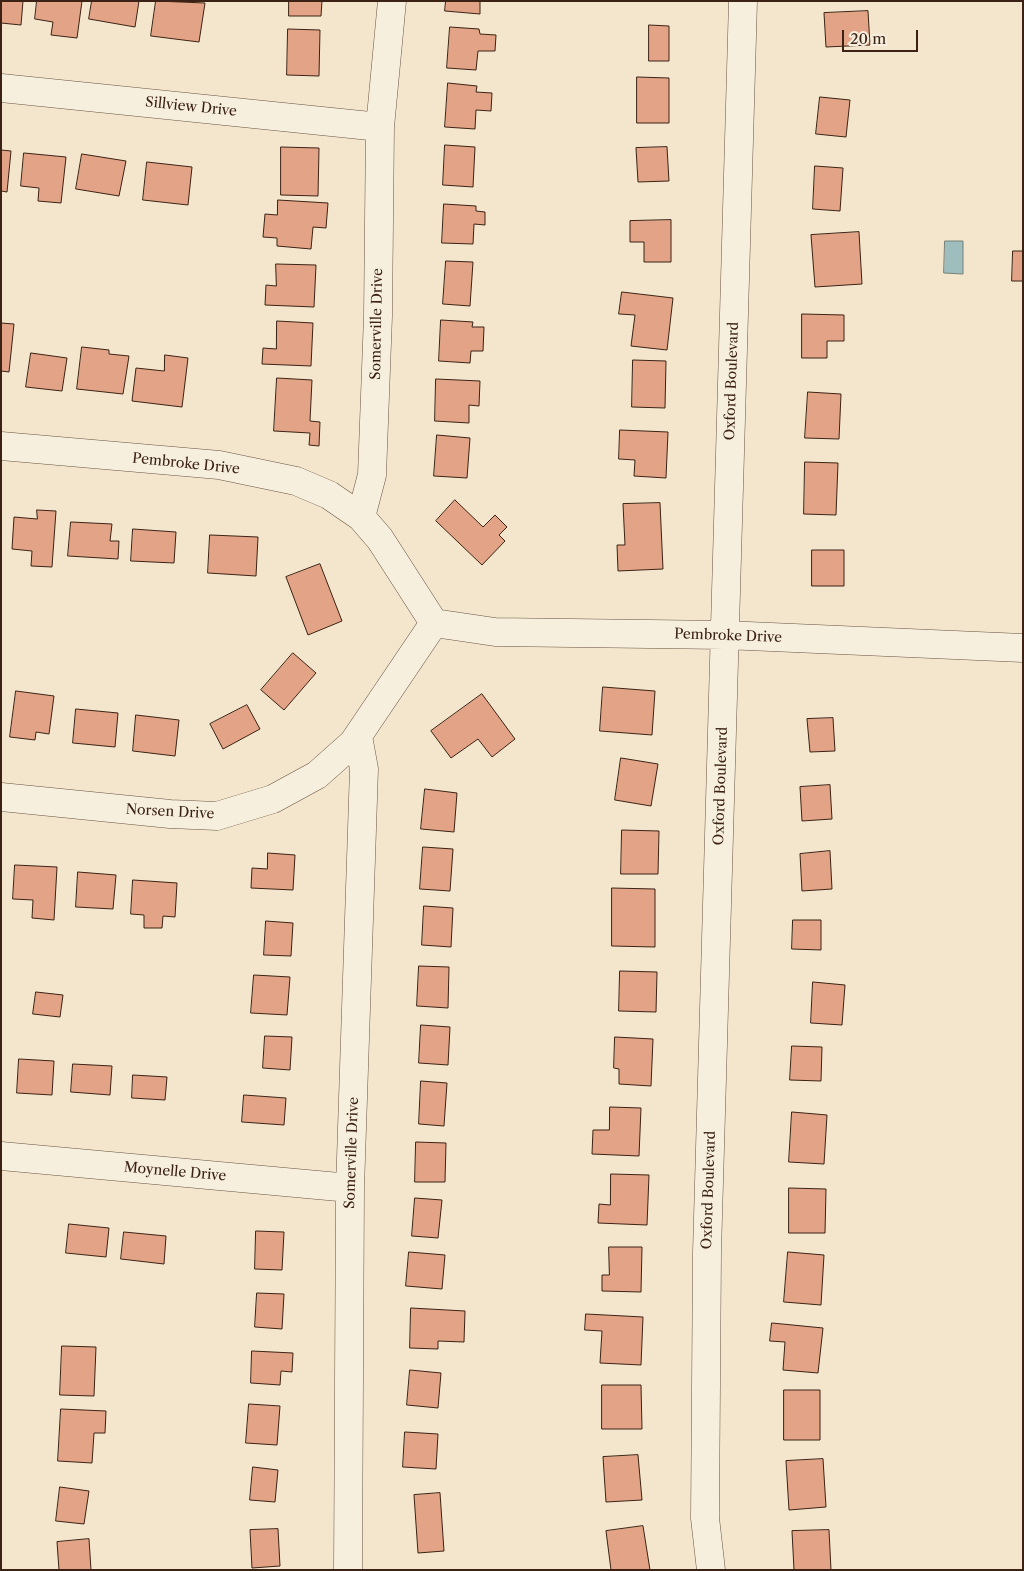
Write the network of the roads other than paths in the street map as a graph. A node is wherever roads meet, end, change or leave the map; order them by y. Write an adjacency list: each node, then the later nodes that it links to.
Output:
1 (392, 1): 4 (street, Somerville Drive)
2 (743, 1): 8 (street, Oxford Boulevard)
3 (1, 88): 4 (street, Sillview Drive)
4 (380, 127): 6 (street, Somerville Drive)
5 (1, 446): 6 (street, Pembroke Drive)
6 (361, 518): 7 (street)
7 (434, 622): 8 (street, Pembroke Drive); 10 (street, Norsen Drive)
8 (725, 635): 9 (street, Pembroke Drive); 15 (street, Oxford Boulevard)
9 (1023, 648)
10 (358, 736): 11 (street, Norsen Drive); 13 (street, Somerville Drive)
11 (1, 798)
12 (1, 1156): 13 (street, Moynelle Drive)
13 (350, 1188): 14 (street, Somerville Drive)
14 (348, 1570)
15 (711, 1570)

